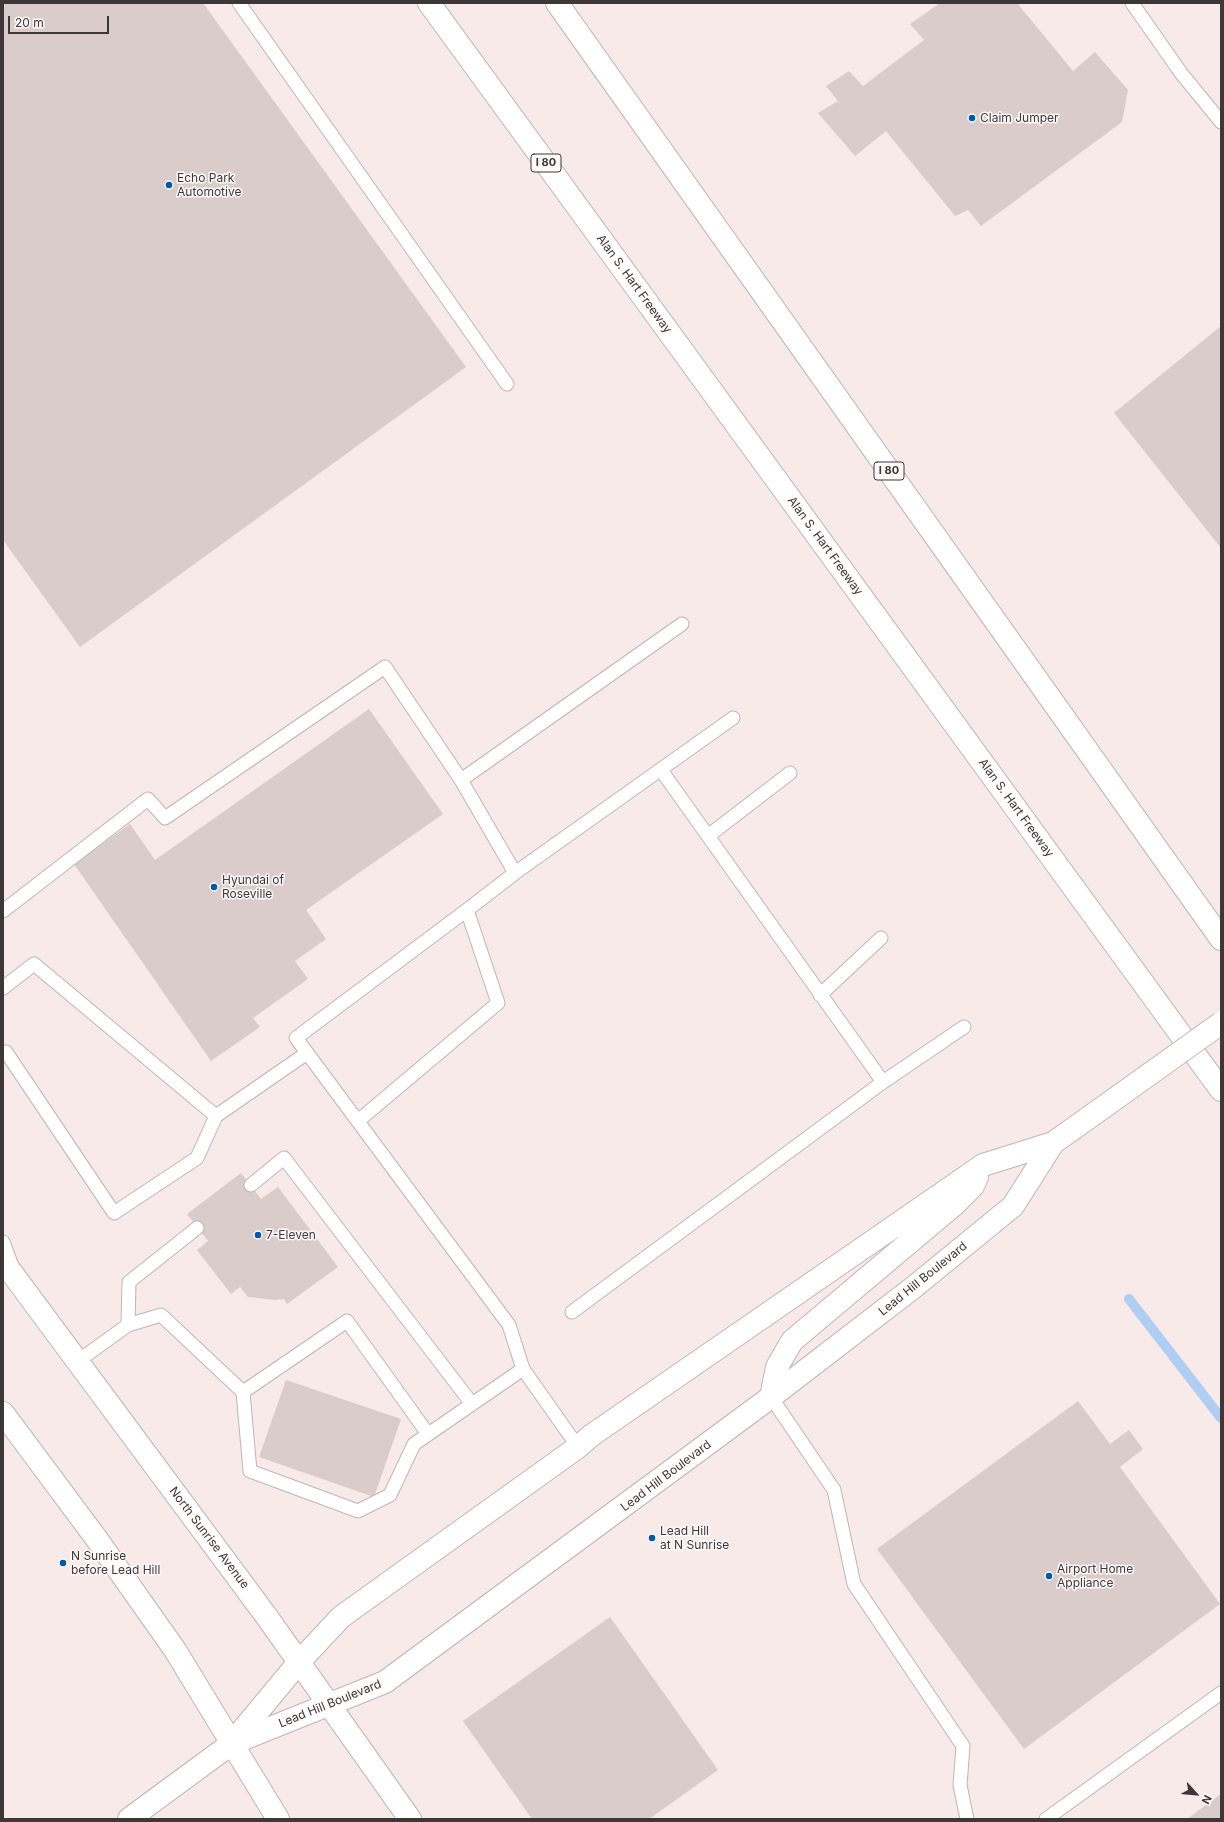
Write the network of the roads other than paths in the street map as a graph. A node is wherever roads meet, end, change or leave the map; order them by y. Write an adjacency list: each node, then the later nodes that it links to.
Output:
1 (239, 3): 6 (lane)
2 (429, 3): 25 (main road, Alan S. Hart Freeway / I 80)
3 (557, 3): 17 (main road, I 80)
4 (1132, 3): 5 (lane)
5 (1221, 122)
6 (507, 384)
7 (682, 624): 11 (lane)
8 (733, 718): 9 (lane)
9 (661, 770): 12 (lane); 13 (lane)
10 (790, 773): 12 (lane)
11 (461, 780): 13 (lane); 15 (lane)
12 (708, 836): 19 (lane)
13 (515, 874): 14 (lane)
14 (467, 910): 23 (lane); 27 (lane)
15 (3, 911)
16 (881, 938): 19 (lane)
17 (1221, 939)
18 (3, 988): 26 (lane)
19 (820, 995): 24 (lane)
20 (1221, 1022): 28 (main road, Lead Hill Boulevard, bridge)
21 (964, 1027): 24 (lane)
22 (6, 1052): 26 (lane)
23 (307, 1053): 26 (lane); 27 (lane)
24 (882, 1082): 35 (lane)
25 (1221, 1090)
26 (216, 1116)
27 (358, 1121): 38 (lane)
28 (1053, 1143): 29 (main road, Lead Hill Boulevard); 40 (main road, Lead Hill Boulevard)
29 (983, 1165): 40 (main road); 44 (main road, Lead Hill Boulevard)
30 (251, 1185): 41 (lane)
31 (197, 1228): 36 (lane)
32 (3, 1242): 34 (lane)
33 (3, 1261): 34 (main road, North Sunrise Avenue)
34 (16, 1279): 37 (main road, North Sunrise Avenue)
35 (572, 1312)
36 (128, 1325): 37 (lane); 39 (lane)
37 (78, 1361): 45 (main road, North Sunrise Avenue)
38 (523, 1369): 41 (lane); 44 (lane)
39 (243, 1392): 43 (lane); 43 (lane)
40 (771, 1397): 47 (main road, Lead Hill Boulevard); 52 (lane)
41 (472, 1404): 43 (lane)
42 (3, 1413): 48 (main road)
43 (428, 1434)
44 (578, 1447): 45 (main road, Lead Hill Boulevard)
45 (299, 1662): 47 (main road, North Sunrise Avenue); 48 (main road, Lead Hill Boulevard)
46 (1221, 1693): 53 (lane)
47 (330, 1705): 48 (main road, Lead Hill Boulevard); 51 (main road, North Sunrise Avenue)
48 (231, 1744): 49 (main road, Lead Hill Boulevard); 50 (main road)
49 (129, 1819)
50 (278, 1819)
51 (410, 1819)
52 (967, 1819)
53 (1046, 1819)

